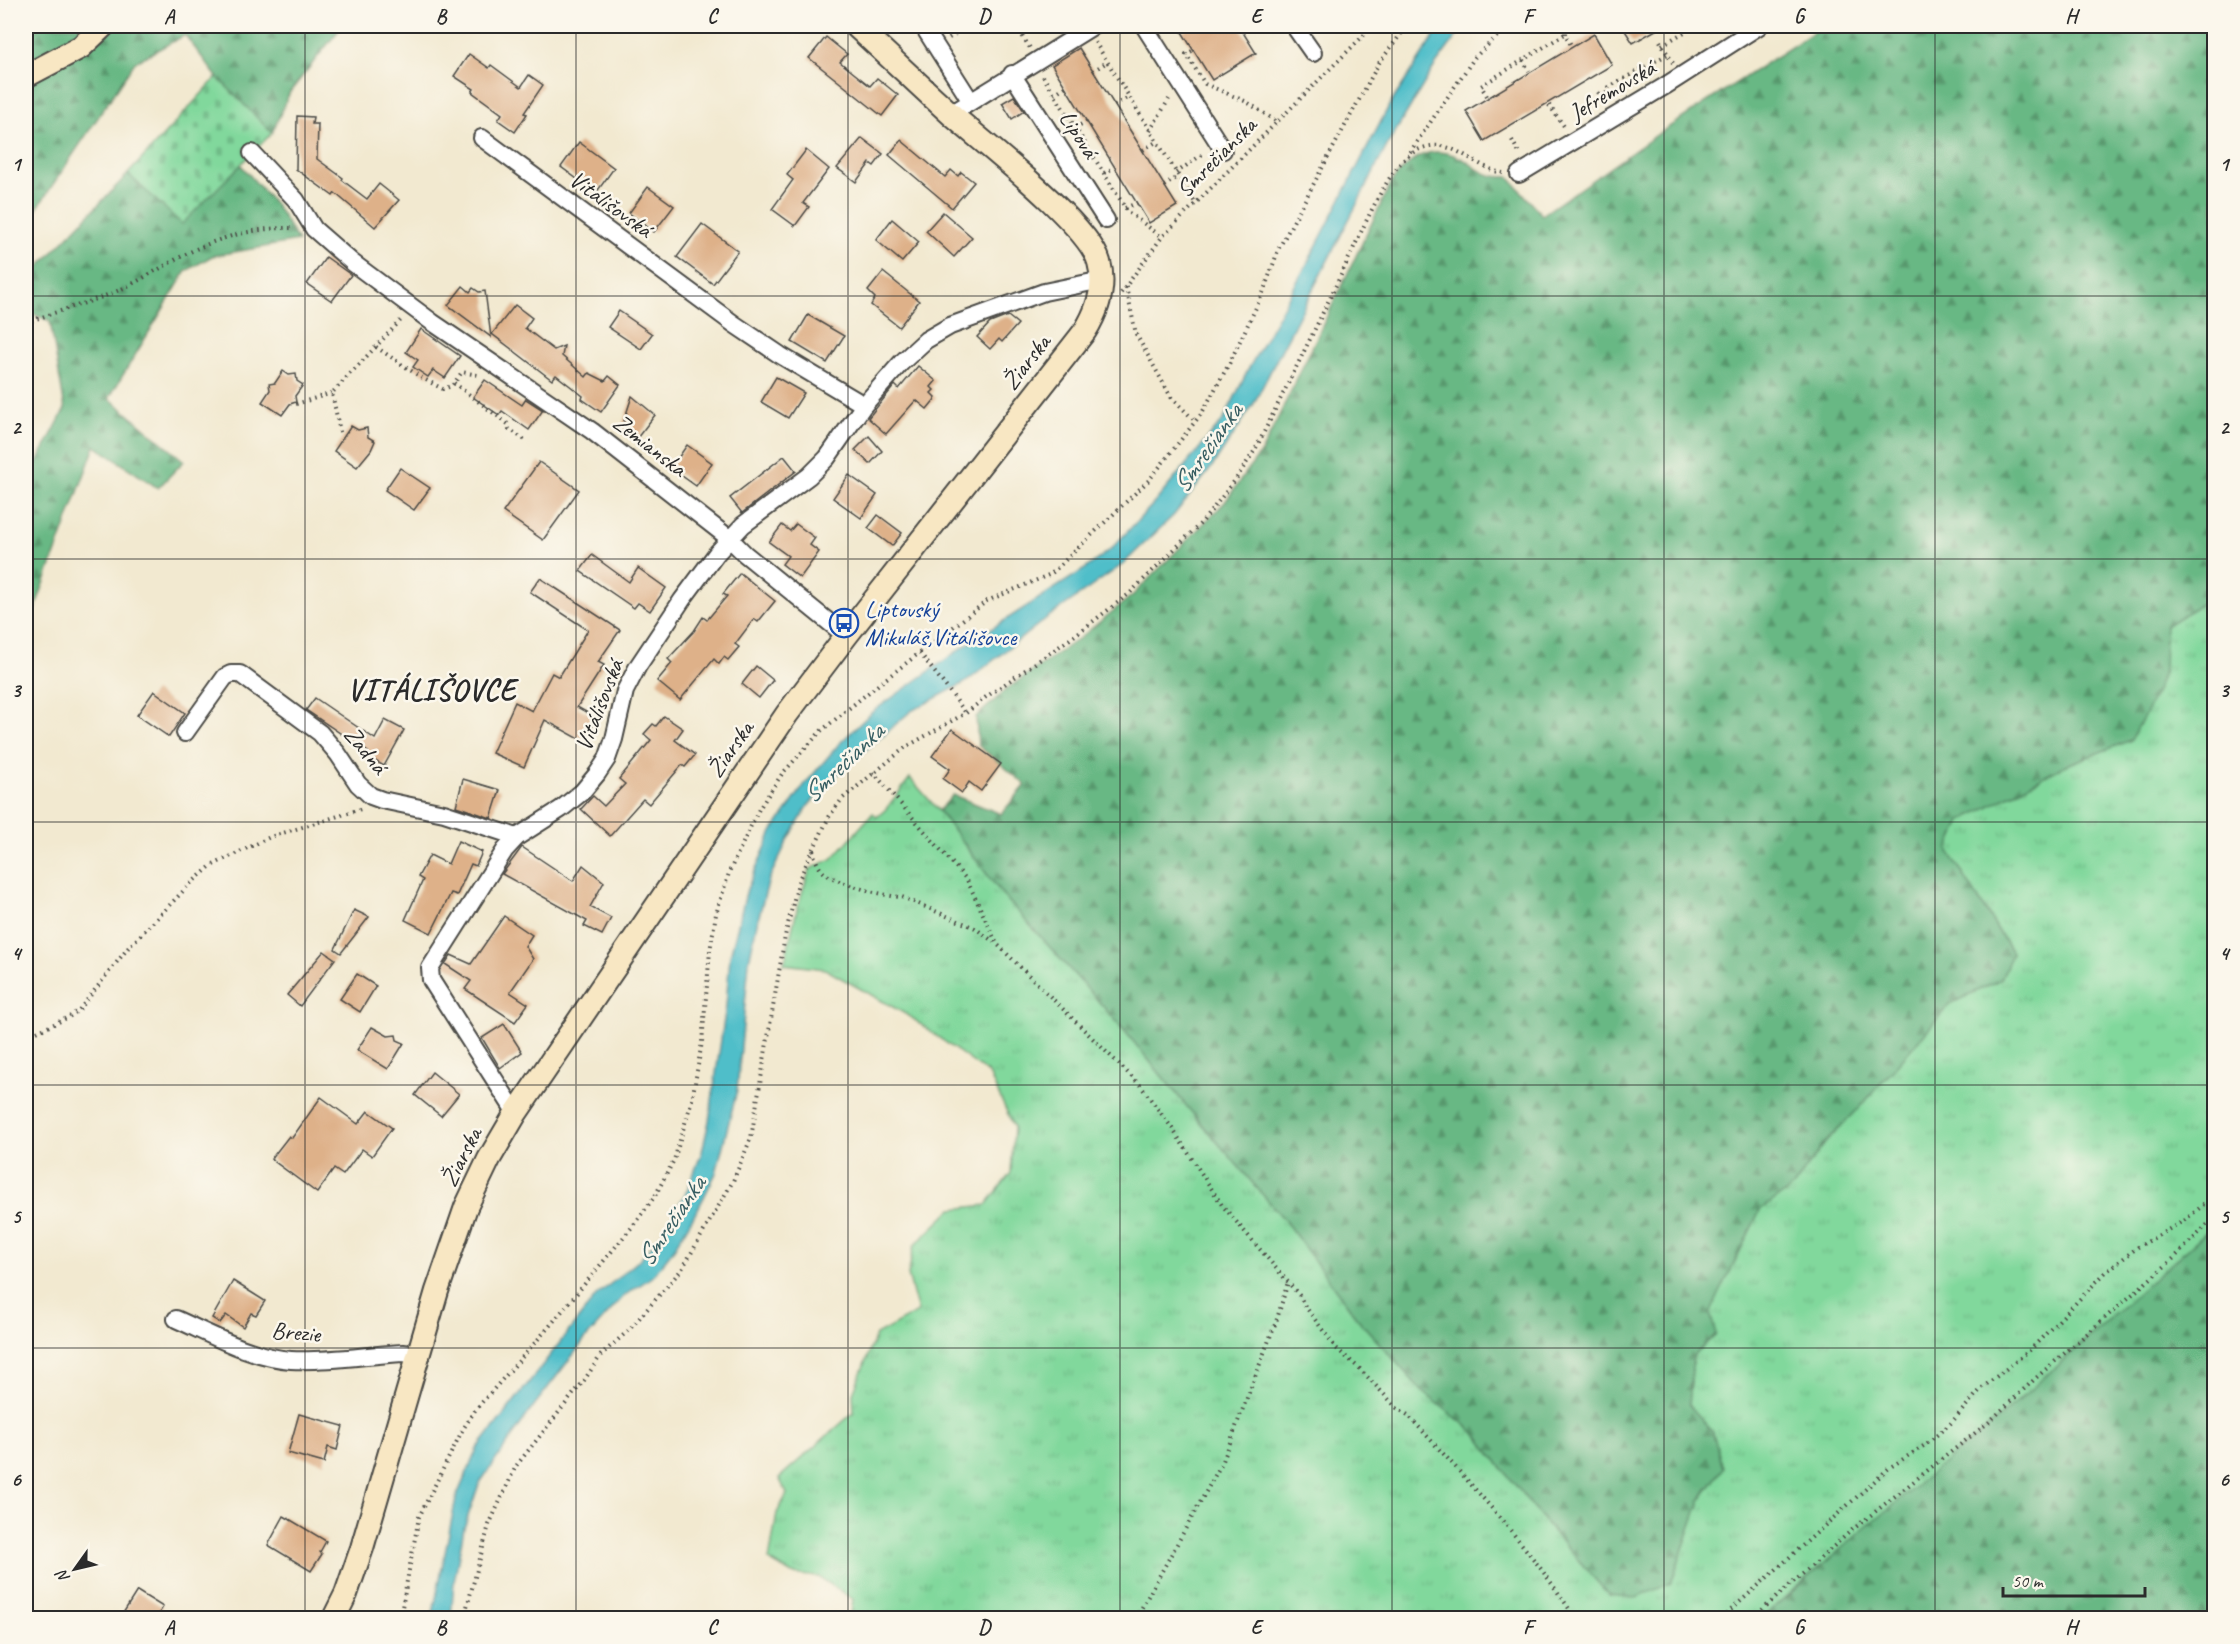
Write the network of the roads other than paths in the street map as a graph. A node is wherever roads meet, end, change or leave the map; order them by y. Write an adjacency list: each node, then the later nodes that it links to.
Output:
1 (103, 26): 10 (street)
2 (856, 26): 12 (street, Žiarska)
3 (923, 26): 11 (street)
4 (1144, 26): 14 (street)
5 (1294, 26): 8 (street)
6 (1758, 26): 16 (street, Jefremovská)
7 (1090, 27): 9 (street)
8 (1313, 53)
9 (1012, 74): 11 (street); 17 (street, Lipová)
10 (26, 76)
11 (970, 100): 12 (street)
12 (951, 114): 18 (street, Žiarska)
13 (482, 138): 19 (street, Vitálišovská)
14 (1223, 150)
15 (252, 153): 20 (street, Zemianska)
16 (1520, 166)
17 (1106, 220)
18 (1102, 280): 19 (street, Vitálišovská); 21 (street, Žiarska)
19 (864, 405): 20 (street, Vitálišovská)
20 (730, 539): 21 (street, Zemianska); 23 (street, Vitálišovská)
21 (846, 636): 24 (street, Žiarska)
22 (185, 733): 23 (street, Zadná)
23 (517, 837): 24 (street, Vitálišovská)
24 (516, 1113): 26 (street, Žiarska)
25 (177, 1319): 26 (street, Brezie)
26 (418, 1355): 27 (street, Žiarska)
27 (334, 1618)

